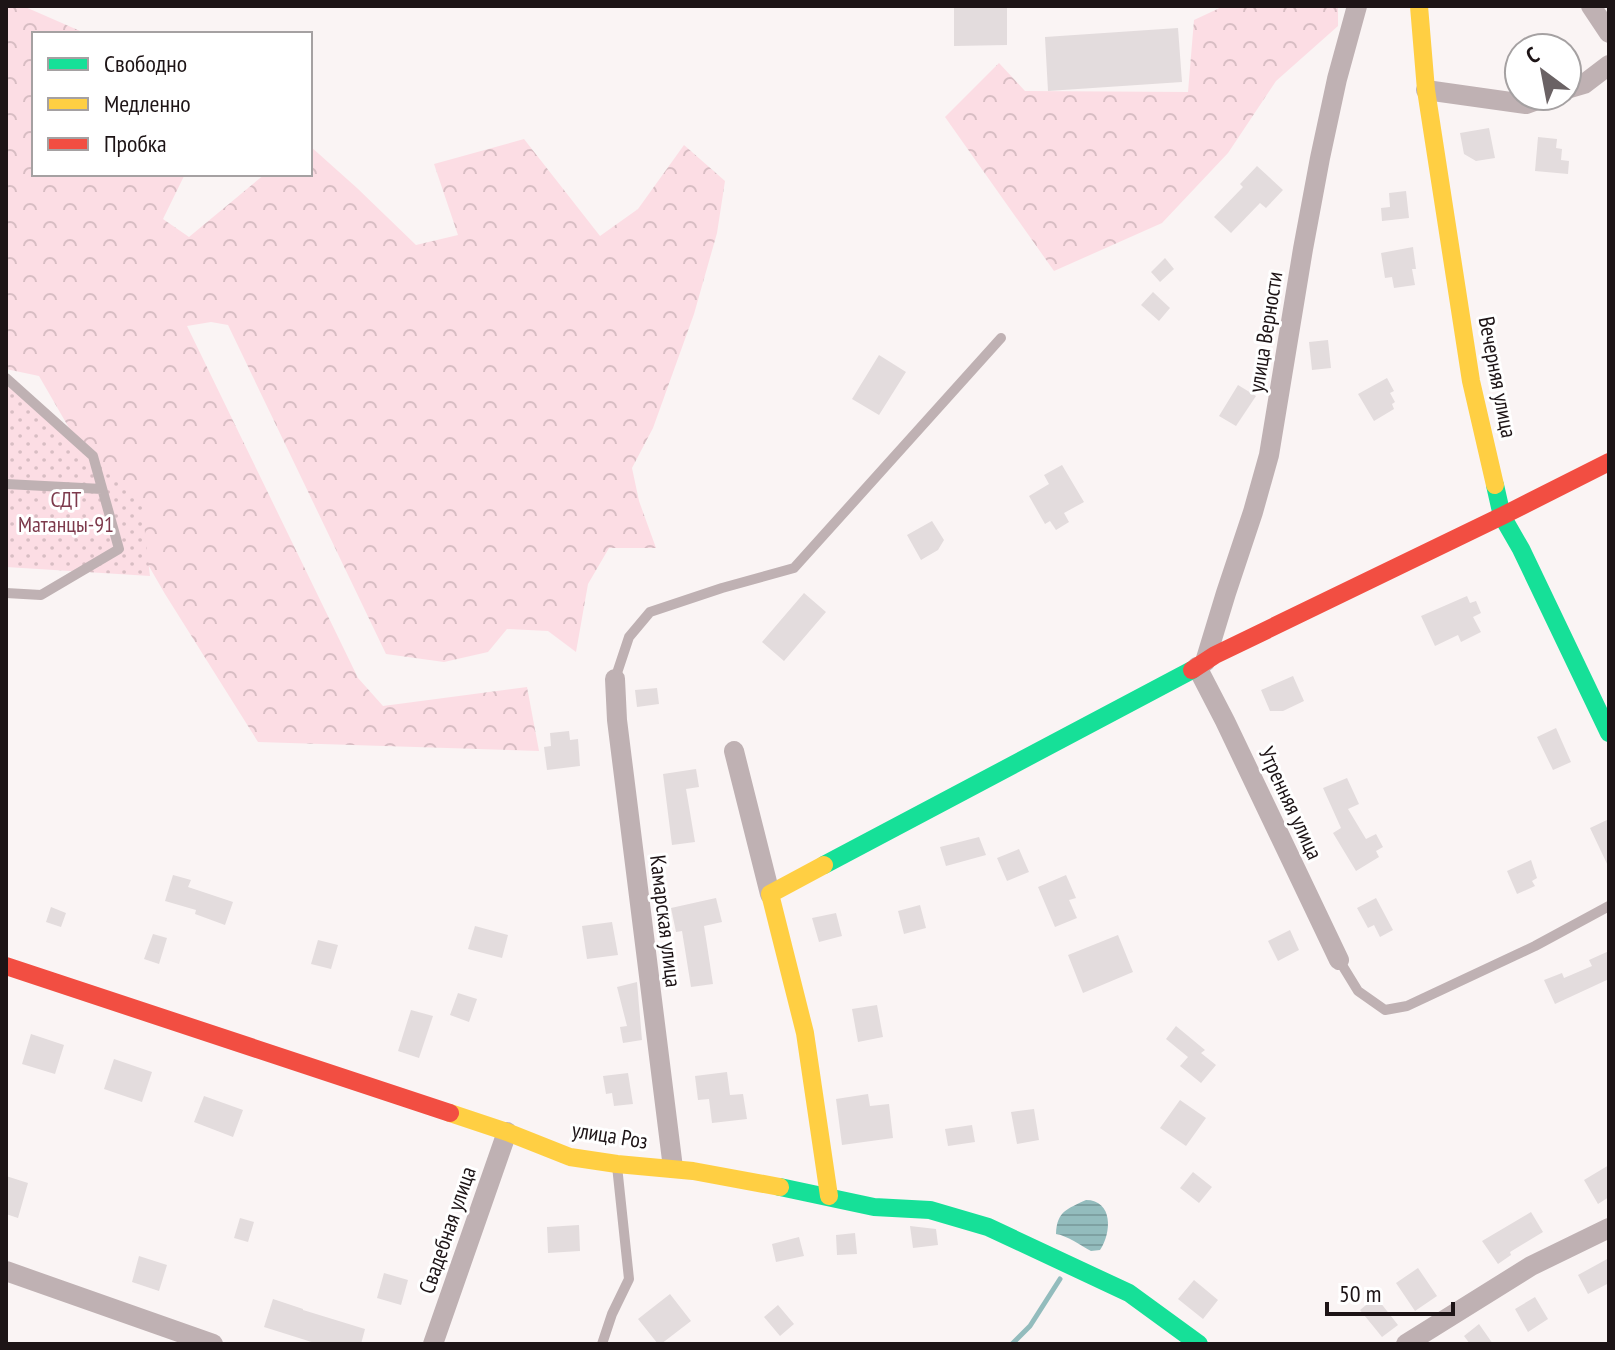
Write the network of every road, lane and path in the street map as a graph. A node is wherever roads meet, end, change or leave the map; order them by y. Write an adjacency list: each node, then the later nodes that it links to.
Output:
1 (1357, 6): 16 (street, улица Верности)
2 (1591, 6): 4 (street)
3 (1420, 7): 7 (street, Вечерняя улица)
4 (1609, 33)
5 (1609, 65): 6 (street)
6 (1583, 84)
7 (1426, 90): 8 (street); 14 (street, Вечерняя улица)
8 (1503, 101)
9 (1001, 338): 17 (lane)
10 (6, 378): 13 (lane)
11 (1609, 462): 14 (street)
12 (6, 484): 13 (lane)
13 (102, 489): 15 (lane)
14 (1502, 516): 16 (street); 18 (street, Вечерняя улица)
15 (6, 593)
16 (1201, 664): 20 (street); 22 (street, Утренняя улица)
17 (615, 679): 26 (street, Камарская улица)
18 (1609, 733)
19 (734, 751): 20 (street)
20 (770, 894): 27 (street)
21 (1609, 906): 22 (lane)
22 (1339, 960)
23 (6, 966): 24 (street, улица Роз)
24 (507, 1132): 25 (street, улица Роз); 32 (street, Свадебная улица)
25 (617, 1164): 26 (street, улица Роз); 33 (lane)
26 (673, 1168): 27 (street, улица Роз)
27 (829, 1196): 34 (street, улица Роз)
28 (1609, 1228): 35 (street)
29 (6, 1271): 30 (street)
30 (179, 1339): 31 (street)
31 (213, 1344)
32 (433, 1344)
33 (602, 1344)
34 (1199, 1344)
35 (1406, 1344)

